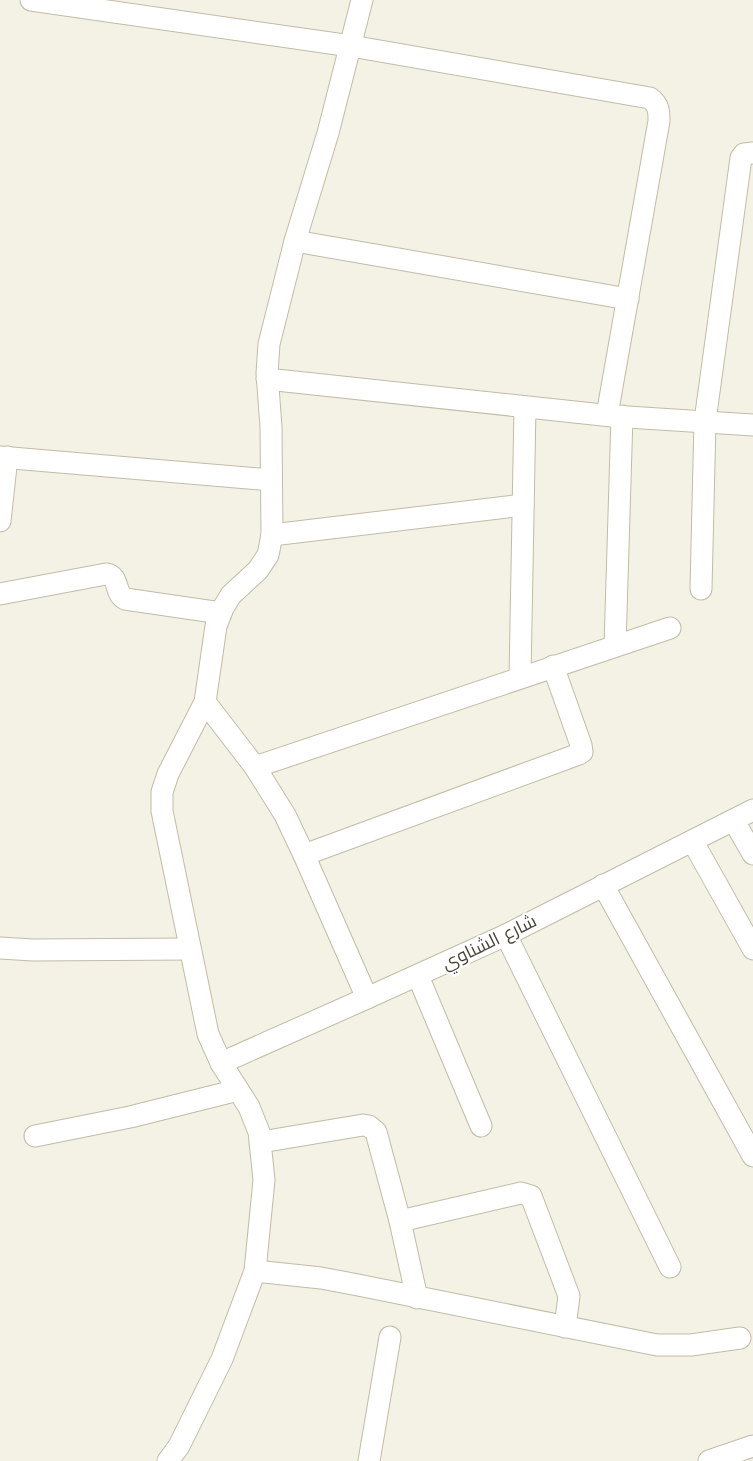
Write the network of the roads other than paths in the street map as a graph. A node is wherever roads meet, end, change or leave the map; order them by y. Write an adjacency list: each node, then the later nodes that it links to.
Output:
1 (31, 0): 3 (street)
2 (362, 0): 3 (street)
3 (351, 46): 5 (street); 6 (street)
4 (753, 153): 10 (street)
5 (295, 241): 6 (street); 7 (street)
6 (628, 299): 9 (street)
7 (268, 379): 8 (street); 13 (street)
8 (525, 407): 9 (street); 14 (street)
9 (615, 416): 10 (street); 21 (street)
10 (705, 421): 11 (street); 17 (street)
11 (753, 425)
12 (4, 457): 13 (street); 15 (street)
13 (271, 480): 16 (street)
14 (523, 506): 16 (street); 23 (street)
15 (0, 521)
16 (272, 535): 19 (street)
17 (701, 589)
18 (0, 594): 19 (street)
19 (221, 613): 24 (street)
20 (670, 628): 21 (street)
21 (615, 646): 22 (street)
22 (553, 666): 23 (street); 30 (street)
23 (520, 677): 25 (street)
24 (205, 702): 25 (street); 34 (street)
25 (255, 767): 30 (street)
26 (753, 810): 27 (street, شارع الشناوي)
27 (734, 820): 28 (street, شارع الشناوي); 29 (street)
28 (692, 842): 31 (street, شارع الشناوي); 35 (street)
29 (753, 854)
30 (304, 855): 37 (street)
31 (603, 885): 32 (street, شارع الشناوي); 43 (street)
32 (506, 935): 36 (street, شارع الشناوي); 45 (street)
33 (0, 948): 34 (street)
34 (190, 949): 38 (street)
35 (753, 949)
36 (418, 976): 37 (street, شارع الشناوي); 40 (street)
37 (367, 998): 38 (street, شارع الشناوي)
38 (221, 1063): 39 (street)
39 (238, 1090): 41 (street); 42 (street)
40 (481, 1126)
41 (35, 1136)
42 (261, 1142): 44 (street); 46 (street)
43 (753, 1156)
44 (400, 1221): 47 (street); 48 (street)
45 (670, 1267)
46 (255, 1271): 47 (street); 52 (street)
47 (417, 1298): 48 (street)
48 (565, 1327): 50 (street)
49 (390, 1337): 53 (street)
50 (740, 1338)
51 (753, 1446): 54 (street)
52 (168, 1461)
53 (369, 1461)
54 (709, 1461)

